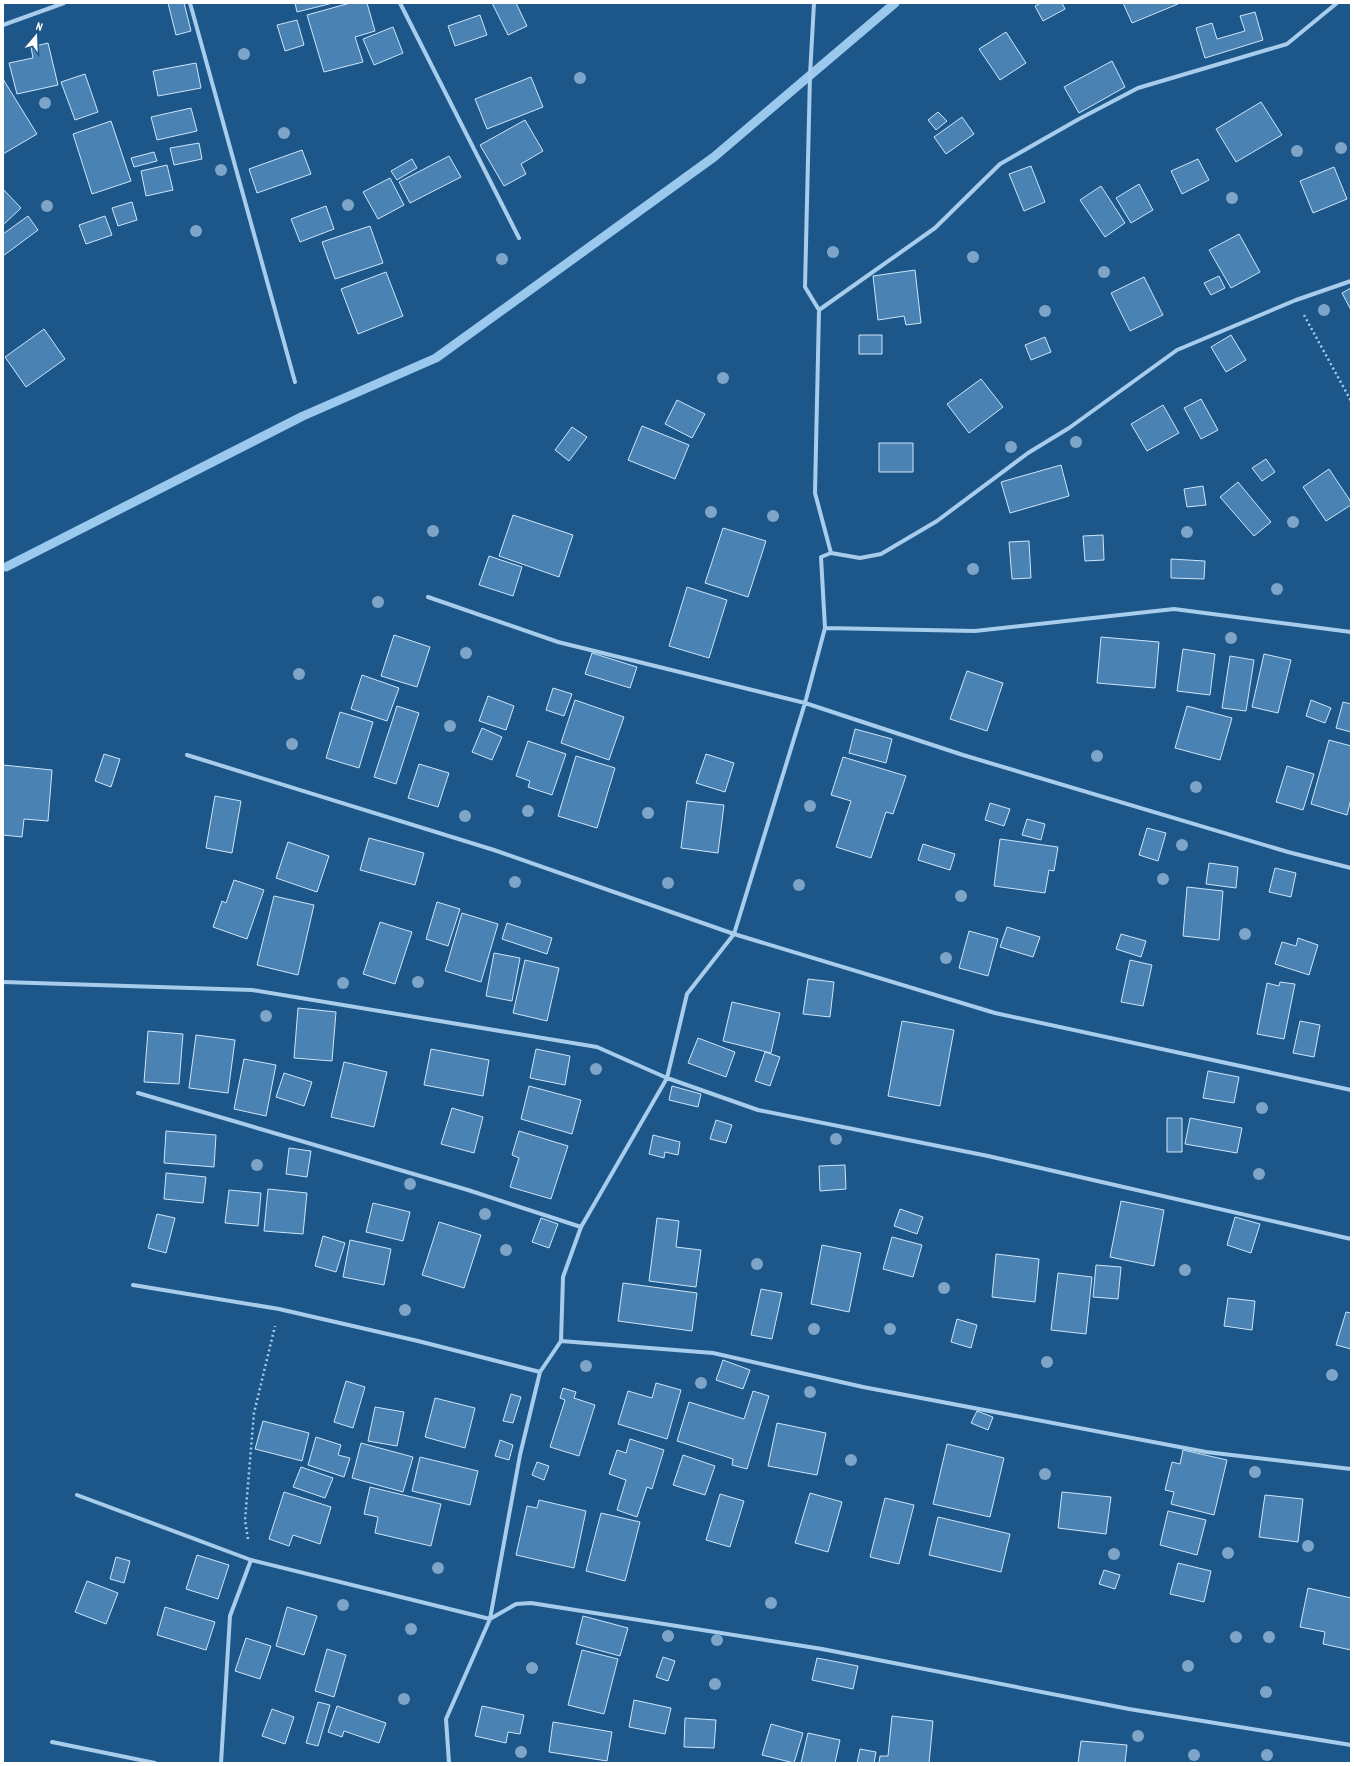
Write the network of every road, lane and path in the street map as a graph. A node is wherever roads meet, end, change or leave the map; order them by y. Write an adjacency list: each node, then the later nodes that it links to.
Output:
1 (64, 3): 6 (street)
2 (190, 3): 11 (street)
3 (400, 3): 7 (street)
4 (814, 3): 10 (street)
5 (1337, 3): 10 (street)
6 (3, 25)
7 (519, 238)
8 (1351, 281): 9 (street)
9 (1296, 300): 12 (path); 13 (street)
10 (819, 310): 13 (street)
11 (295, 382)
12 (1351, 401)
13 (831, 553): 15 (street)
14 (428, 597): 17 (street)
15 (825, 628): 16 (street); 17 (street)
16 (1351, 632)
17 (805, 702): 19 (street); 20 (street)
18 (187, 755): 20 (street)
19 (1351, 868)
20 (734, 934): 22 (street); 23 (street)
21 (3, 982): 22 (street)
22 (667, 1078): 25 (street); 26 (street)
23 (1351, 1090)
24 (138, 1093): 25 (street)
25 (581, 1227): 29 (street)
26 (1351, 1239)
27 (133, 1286): 28 (street)
28 (279, 1308): 30 (street); 33 (path)
29 (561, 1341): 30 (street); 31 (street)
30 (540, 1372): 34 (street)
31 (1351, 1469)
32 (77, 1495): 33 (street)
33 (251, 1560): 34 (street); 38 (street)
34 (490, 1619): 36 (street); 39 (street)
35 (52, 1742): 37 (street)
36 (1351, 1745)
37 (155, 1763)
38 (221, 1763)
39 (448, 1763)

